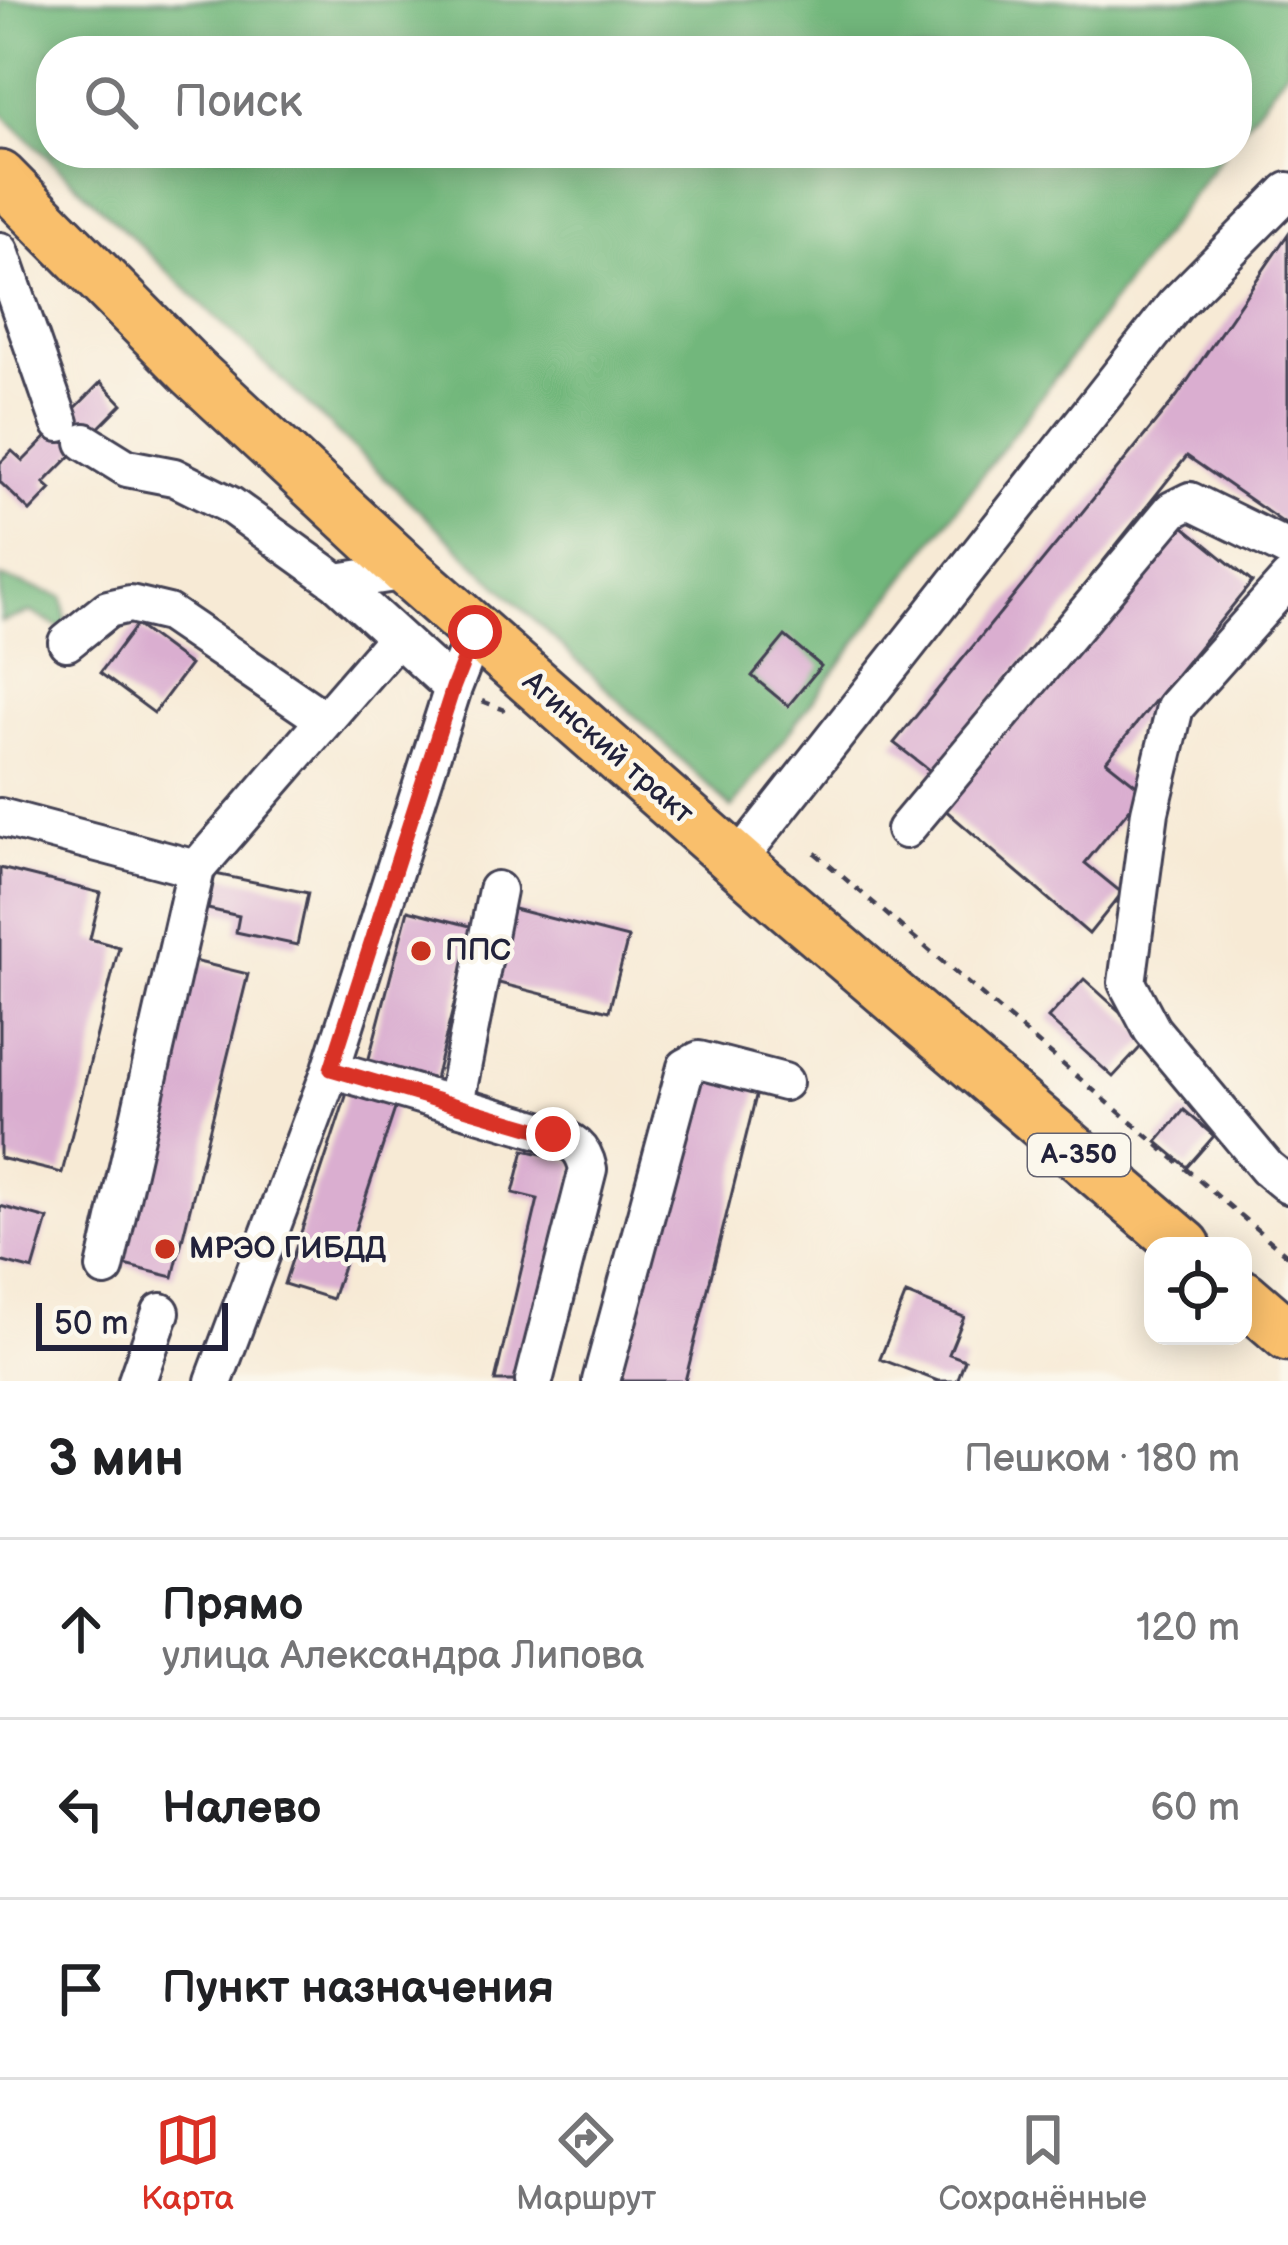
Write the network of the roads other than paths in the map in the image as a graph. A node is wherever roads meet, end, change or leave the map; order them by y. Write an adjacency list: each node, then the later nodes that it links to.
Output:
1 (0, 177): 5 (highway, Агинский тракт / А-350)
2 (1288, 191): 15 (street)
3 (0, 251): 7 (street)
4 (1288, 549): 14 (street)
5 (406, 571): 7 (street); 8 (highway, Агинский тракт / А-350)
6 (1288, 580): 21 (street)
7 (337, 582): 9 (street)
8 (475, 632): 11 (street); 15 (highway, Агинский тракт / А-350)
9 (397, 637): 11 (street); 12 (street)
10 (67, 642): 12 (street)
11 (453, 688): 18 (street)
12 (325, 720): 16 (street)
13 (0, 817): 16 (street)
14 (905, 830)
15 (737, 861): 22 (highway, Агинский тракт / А-350)
16 (196, 869): 23 (street)
17 (497, 890): 20 (street)
18 (331, 1069): 20 (street); 28 (street)
19 (784, 1082): 30 (street)
20 (455, 1104): 29 (street)
21 (1288, 1185)
22 (1175, 1237)
23 (105, 1268)
24 (1252, 1304): 26 (highway)
25 (161, 1312): 27 (street)
26 (1288, 1335)
27 (137, 1381)
28 (214, 1381)
29 (535, 1381)
30 (601, 1381)

